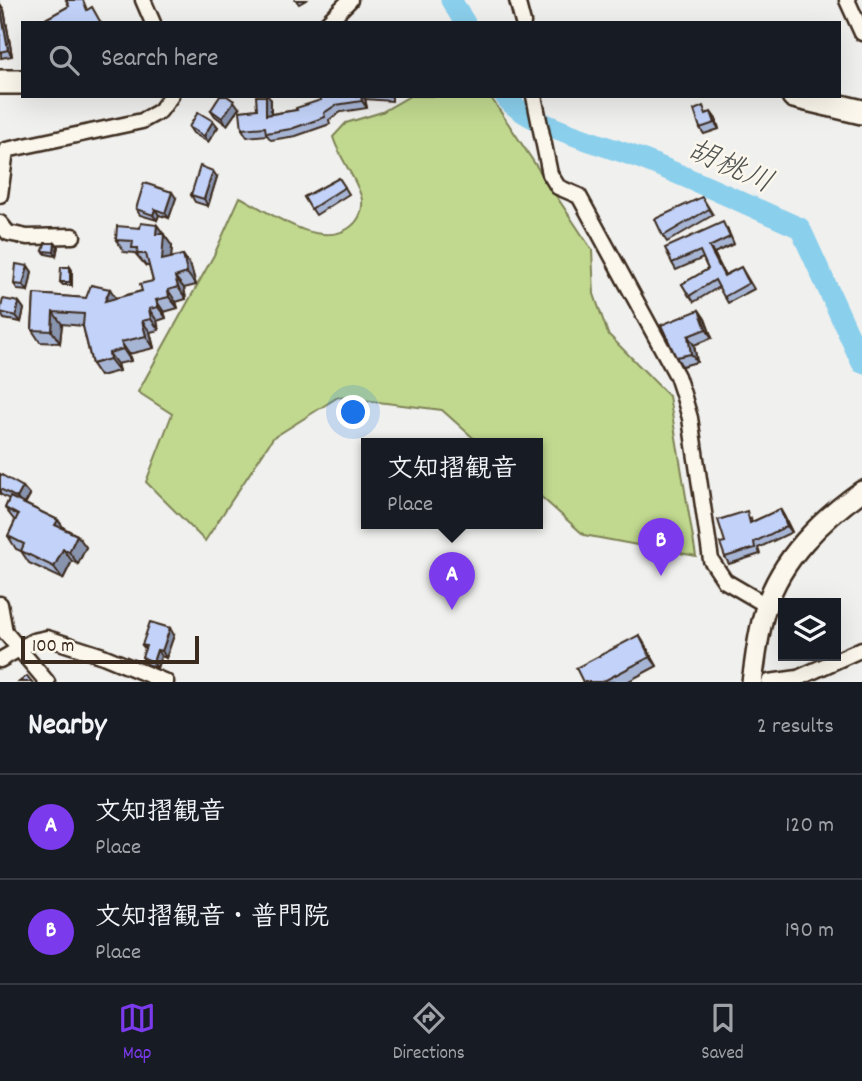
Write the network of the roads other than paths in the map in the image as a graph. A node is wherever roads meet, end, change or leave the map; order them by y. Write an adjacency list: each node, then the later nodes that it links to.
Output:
1 (143, 0): 5 (street)
2 (350, 0): 6 (street)
3 (517, 0): 7 (street)
4 (847, 0): 8 (street)
5 (152, 21)
6 (329, 21)
7 (522, 21)
8 (862, 33)
9 (0, 82): 10 (highway)
10 (21, 82)
11 (170, 98): 15 (street)
12 (534, 98): 21 (street)
13 (802, 98): 14 (highway)
14 (862, 112)
15 (3, 149): 16 (street)
16 (0, 195)
17 (0, 223): 18 (street)
18 (73, 236)
19 (862, 491): 21 (main road)
20 (0, 604): 22 (street)
21 (766, 605): 27 (main road)
22 (17, 649): 24 (street); 25 (street); 26 (street)
23 (862, 649): 28 (street)
24 (0, 660)
25 (47, 682)
26 (166, 682)
27 (752, 682)
28 (769, 682)

